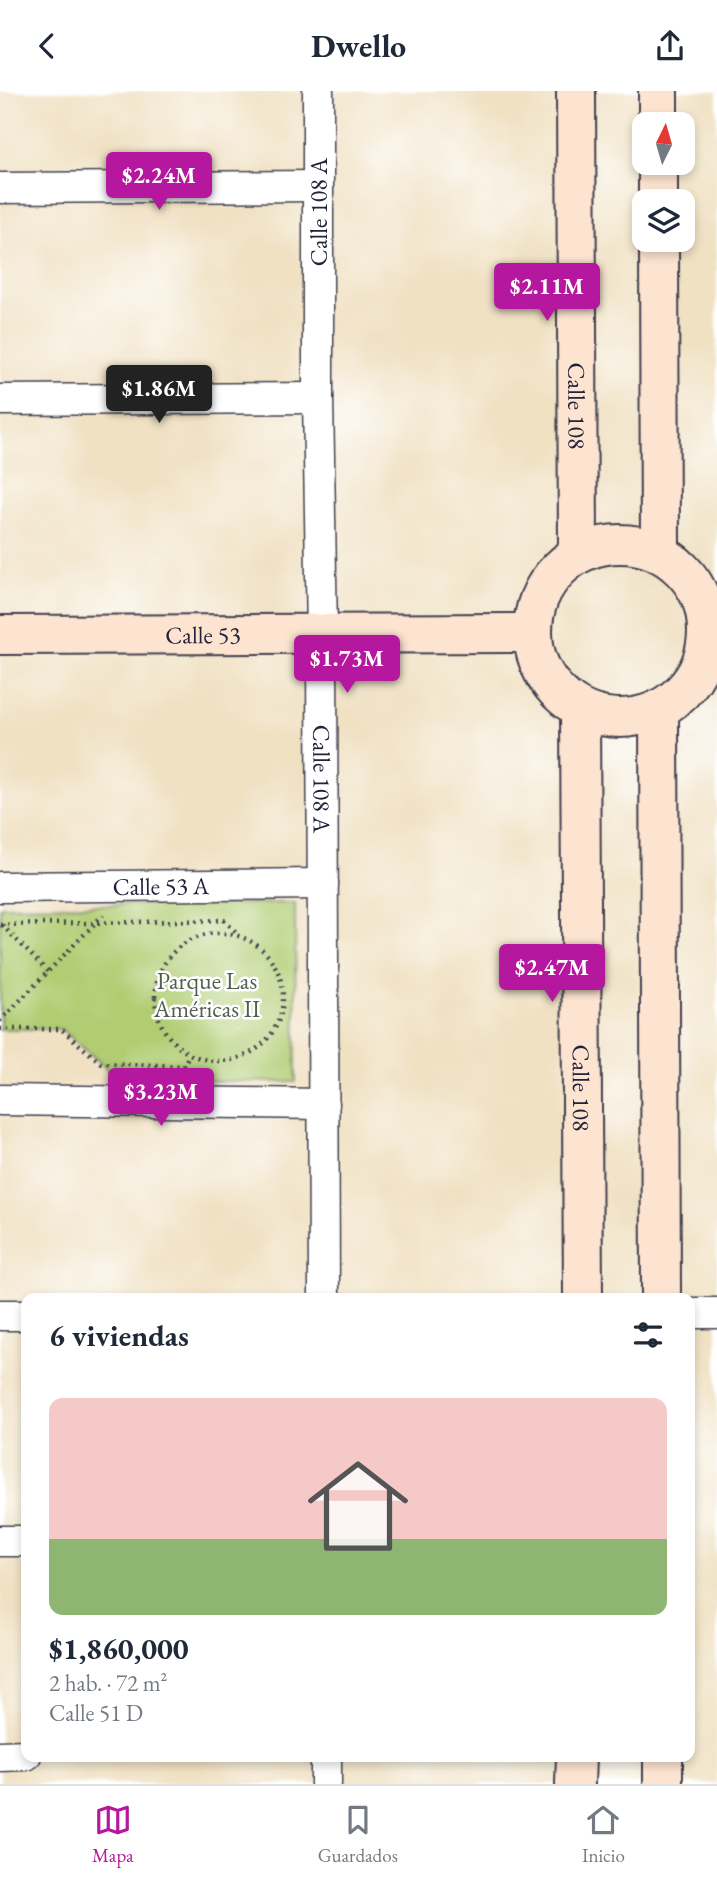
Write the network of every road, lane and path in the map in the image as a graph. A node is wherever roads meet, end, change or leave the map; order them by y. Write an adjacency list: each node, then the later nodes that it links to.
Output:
1 (318, 91): 5 (street, Calle 108 A)
2 (576, 91): 11 (main road, Calle 108)
3 (658, 91): 4 (main road)
4 (658, 112)
5 (317, 186): 6 (street); 8 (street, Calle 108 A)
6 (0, 188)
7 (659, 252): 10 (main road)
8 (318, 398): 9 (street); 14 (street, Calle 108 A)
9 (0, 400)
10 (660, 553): 11 (main road); 13 (main road)
11 (578, 554): 12 (main road)
12 (532, 633): 14 (main road, Calle 53); 16 (main road)
13 (713, 633): 17 (main road)
14 (322, 634): 15 (main road, Calle 53); 18 (street, Calle 108 A)
15 (0, 635)
16 (580, 710): 17 (main road); 31 (main road, Calle 108)
17 (659, 710): 32 (main road)
18 (323, 884): 19 (street, Calle 53 A); 29 (street, Calle 108 A)
19 (130, 886): 20 (street, Calle 53 A); 21 (path)
20 (0, 887)
21 (96, 923): 22 (path); 23 (path); 24 (path)
22 (0, 924): 24 (path)
23 (239, 935): 27 (path); 27 (path)
24 (48, 972): 25 (path)
25 (0, 1021)
26 (0, 1029): 27 (path)
27 (189, 1054)
28 (0, 1100): 29 (street)
29 (324, 1104): 30 (street, Calle 108 A)
30 (324, 1293)
31 (583, 1293)
32 (661, 1293)
33 (695, 1313): 34 (street)
34 (717, 1313)
35 (0, 1315): 36 (street)
36 (21, 1315)
37 (0, 1541): 38 (street)
38 (21, 1541)
39 (21, 1755): 40 (street)
40 (0, 1756)
41 (326, 1762): 44 (street)
42 (576, 1762): 45 (main road)
43 (663, 1762): 46 (main road)
44 (326, 1784)
45 (575, 1784)
46 (663, 1784)

